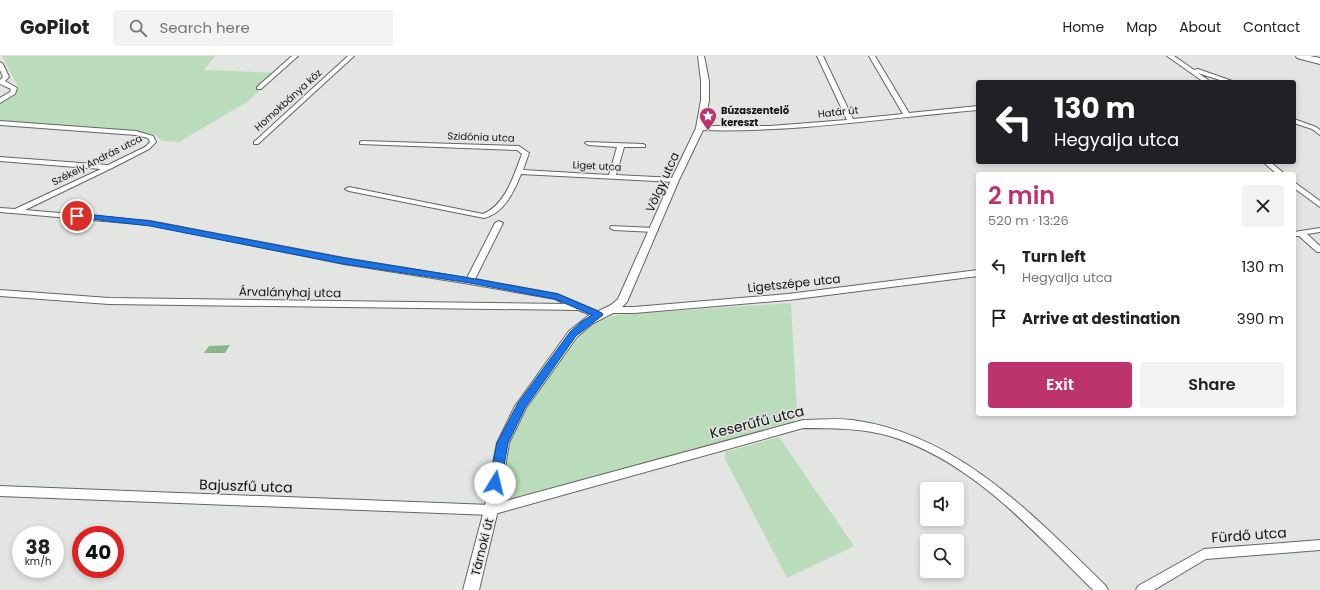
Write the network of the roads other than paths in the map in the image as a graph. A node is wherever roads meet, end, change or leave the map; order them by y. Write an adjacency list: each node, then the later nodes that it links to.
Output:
1 (295, 56): 14 (street)
2 (351, 56): 24 (street, Homokbánya köz)
3 (701, 56): 21 (street, Völgy utca)
4 (820, 56): 18 (street)
5 (872, 56): 17 (street)
6 (1171, 56): 10 (street)
7 (1300, 56): 8 (main road)
8 (1320, 61)
9 (0, 64): 13 (street)
10 (1189, 68): 11 (street); 12 (street)
11 (1205, 80)
12 (1226, 80)
13 (1, 82): 15 (street)
14 (259, 88)
15 (0, 101)
16 (976, 108): 17 (street, Határ út)
17 (907, 115): 18 (street, Határ út)
18 (851, 121): 21 (street, Határ út)
19 (1296, 122): 22 (street)
20 (0, 123): 31 (street, Székely András utca)
21 (700, 128): 35 (street, Völgy utca)
22 (1317, 128): 23 (street)
23 (1320, 133)
24 (256, 143)
25 (362, 143): 32 (street, Szidónia utca)
26 (588, 143): 27 (street)
27 (621, 144): 28 (street); 34 (street)
28 (643, 146)
29 (0, 159): 31 (street)
30 (1268, 164): 33 (street)
31 (110, 167): 40 (street, Székely András utca)
32 (518, 172): 34 (street, Liget utca); 37 (street, Szidónia utca)
33 (1278, 172)
34 (612, 177): 35 (street, Liget utca)
35 (675, 180): 43 (street, Völgy utca)
36 (1296, 186): 38 (street)
37 (349, 189)
38 (1320, 205)
39 (0, 210): 40 (street)
40 (16, 211): 48 (street)
41 (499, 223): 48 (street)
42 (614, 228): 43 (street)
43 (654, 230): 51 (street, Völgy utca)
44 (1320, 230): 45 (street)
45 (1298, 233): 46 (street)
46 (1320, 250)
47 (976, 273): 51 (street, Ligetszépe utca)
48 (470, 281): 50 (street)
49 (0, 293): 50 (street, Árvalányhaj utca)
50 (581, 306): 52 (street)
51 (613, 310): 52 (street, Tárnoki út)
52 (599, 315): 54 (street, Tárnoki út)
53 (0, 491): 54 (street, Bajuszfű utca)
54 (491, 510): 56 (street, Tárnoki út); 57 (street, Keserűfű utca)
55 (1320, 545): 58 (street, Fürdő utca)
56 (472, 590)
57 (1102, 590)
58 (1142, 590)

